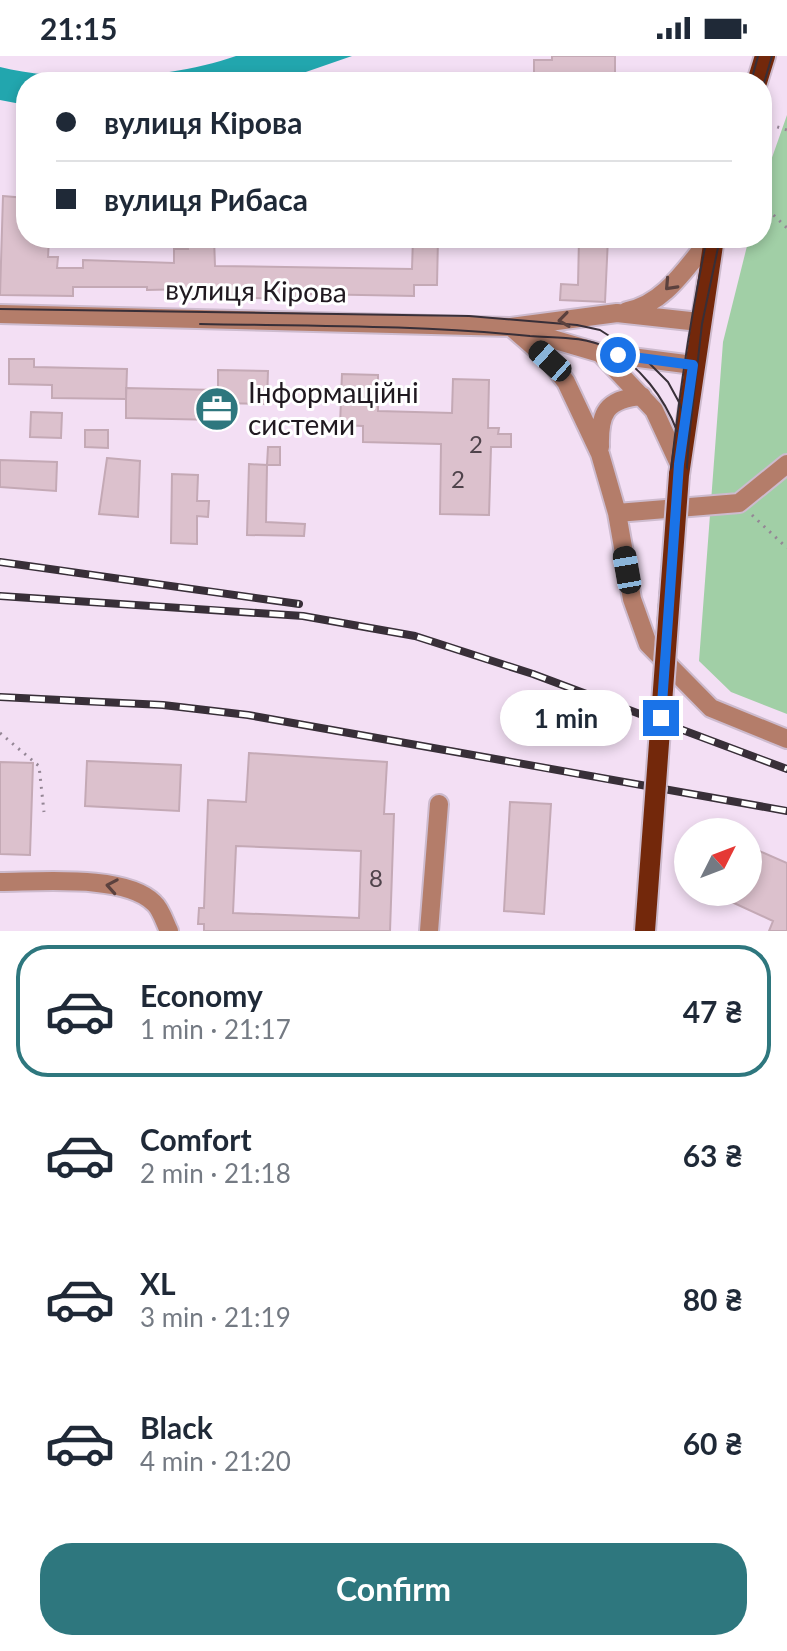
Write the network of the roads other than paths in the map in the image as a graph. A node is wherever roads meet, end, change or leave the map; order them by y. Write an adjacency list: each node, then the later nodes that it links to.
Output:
1 (703, 248): 3 (street, one-way to 3)
2 (710, 248): 5 (main road)
3 (617, 313): 5 (street, вулиця Кірова); 6 (street, вулиця Кірова, one-way to 6)
4 (0, 314): 6 (street, вулиця Кірова)
5 (699, 322): 8 (main road)
6 (511, 327): 7 (street, вулиця Кірова); 10 (street)
7 (600, 353): 8 (street, вулиця Кірова); 9 (street)
8 (693, 365): 12 (main road)
9 (642, 396): 10 (street); 12 (street)
10 (600, 454): 13 (street)
11 (787, 464): 13 (street)
12 (679, 469): 19 (main road, bridge)
13 (617, 513): 14 (street)
14 (787, 739)
15 (439, 804): 18 (street)
16 (0, 882): 17 (street, one-way to 16)
17 (169, 931)
18 (429, 931)
19 (645, 931)

